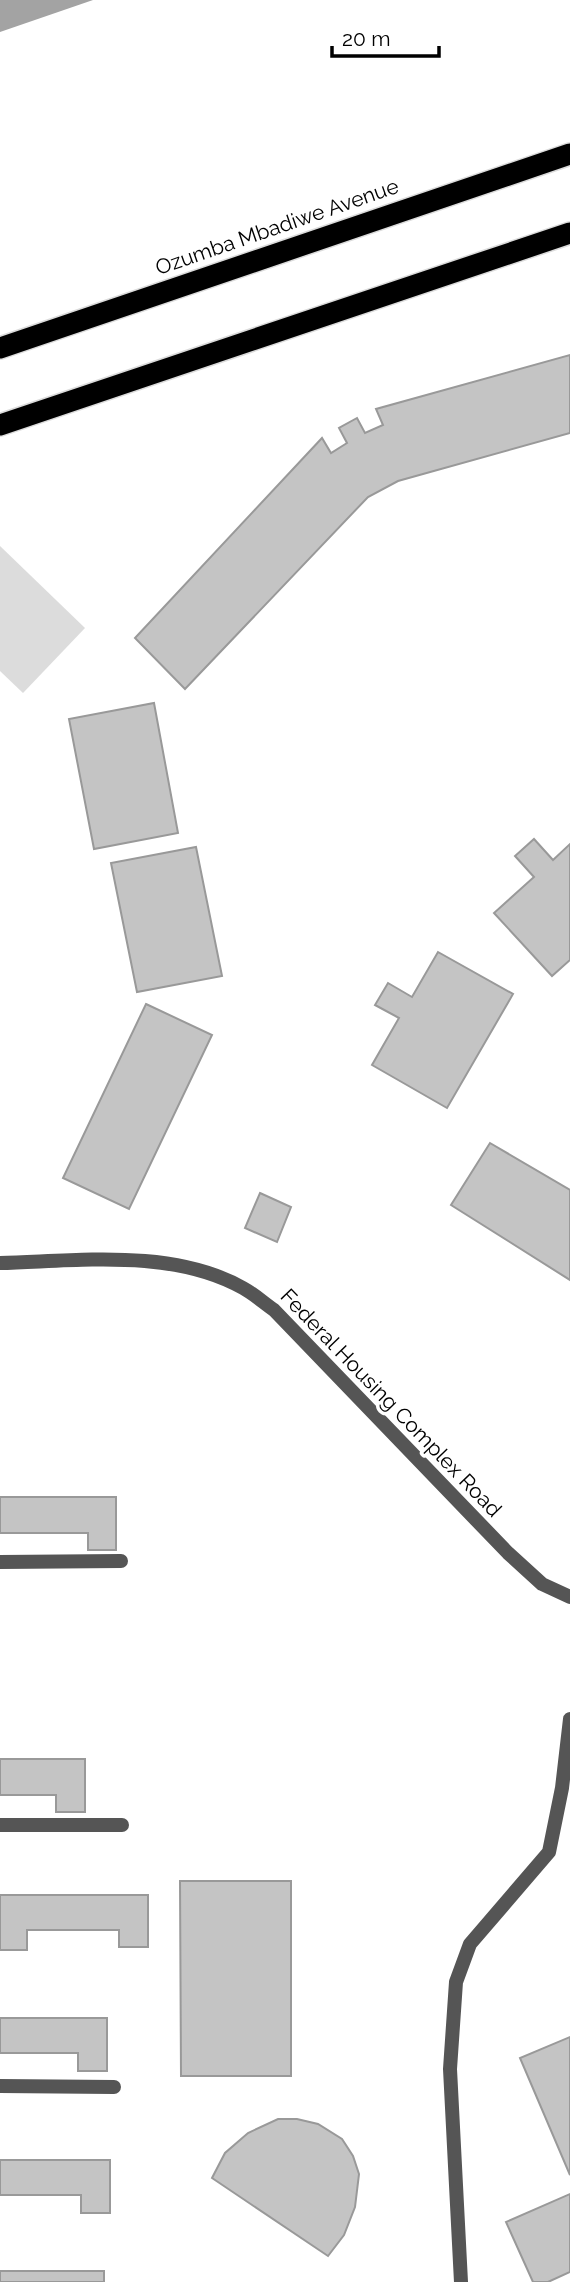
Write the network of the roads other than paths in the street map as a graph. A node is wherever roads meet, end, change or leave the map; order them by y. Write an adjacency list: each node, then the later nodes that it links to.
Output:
1 (570, 154): 3 (highway, Ozumba Mbadiwe Avenue)
2 (570, 233): 4 (highway)
3 (0, 348)
4 (0, 425)
5 (0, 1263): 8 (street, Federal Housing Complex Road)
6 (121, 1561): 7 (street)
7 (0, 1562)
8 (570, 1597)
9 (570, 1718): 14 (street)
10 (0, 1825): 11 (street)
11 (122, 1825)
12 (0, 2086): 13 (street)
13 (114, 2087)
14 (461, 2282)

